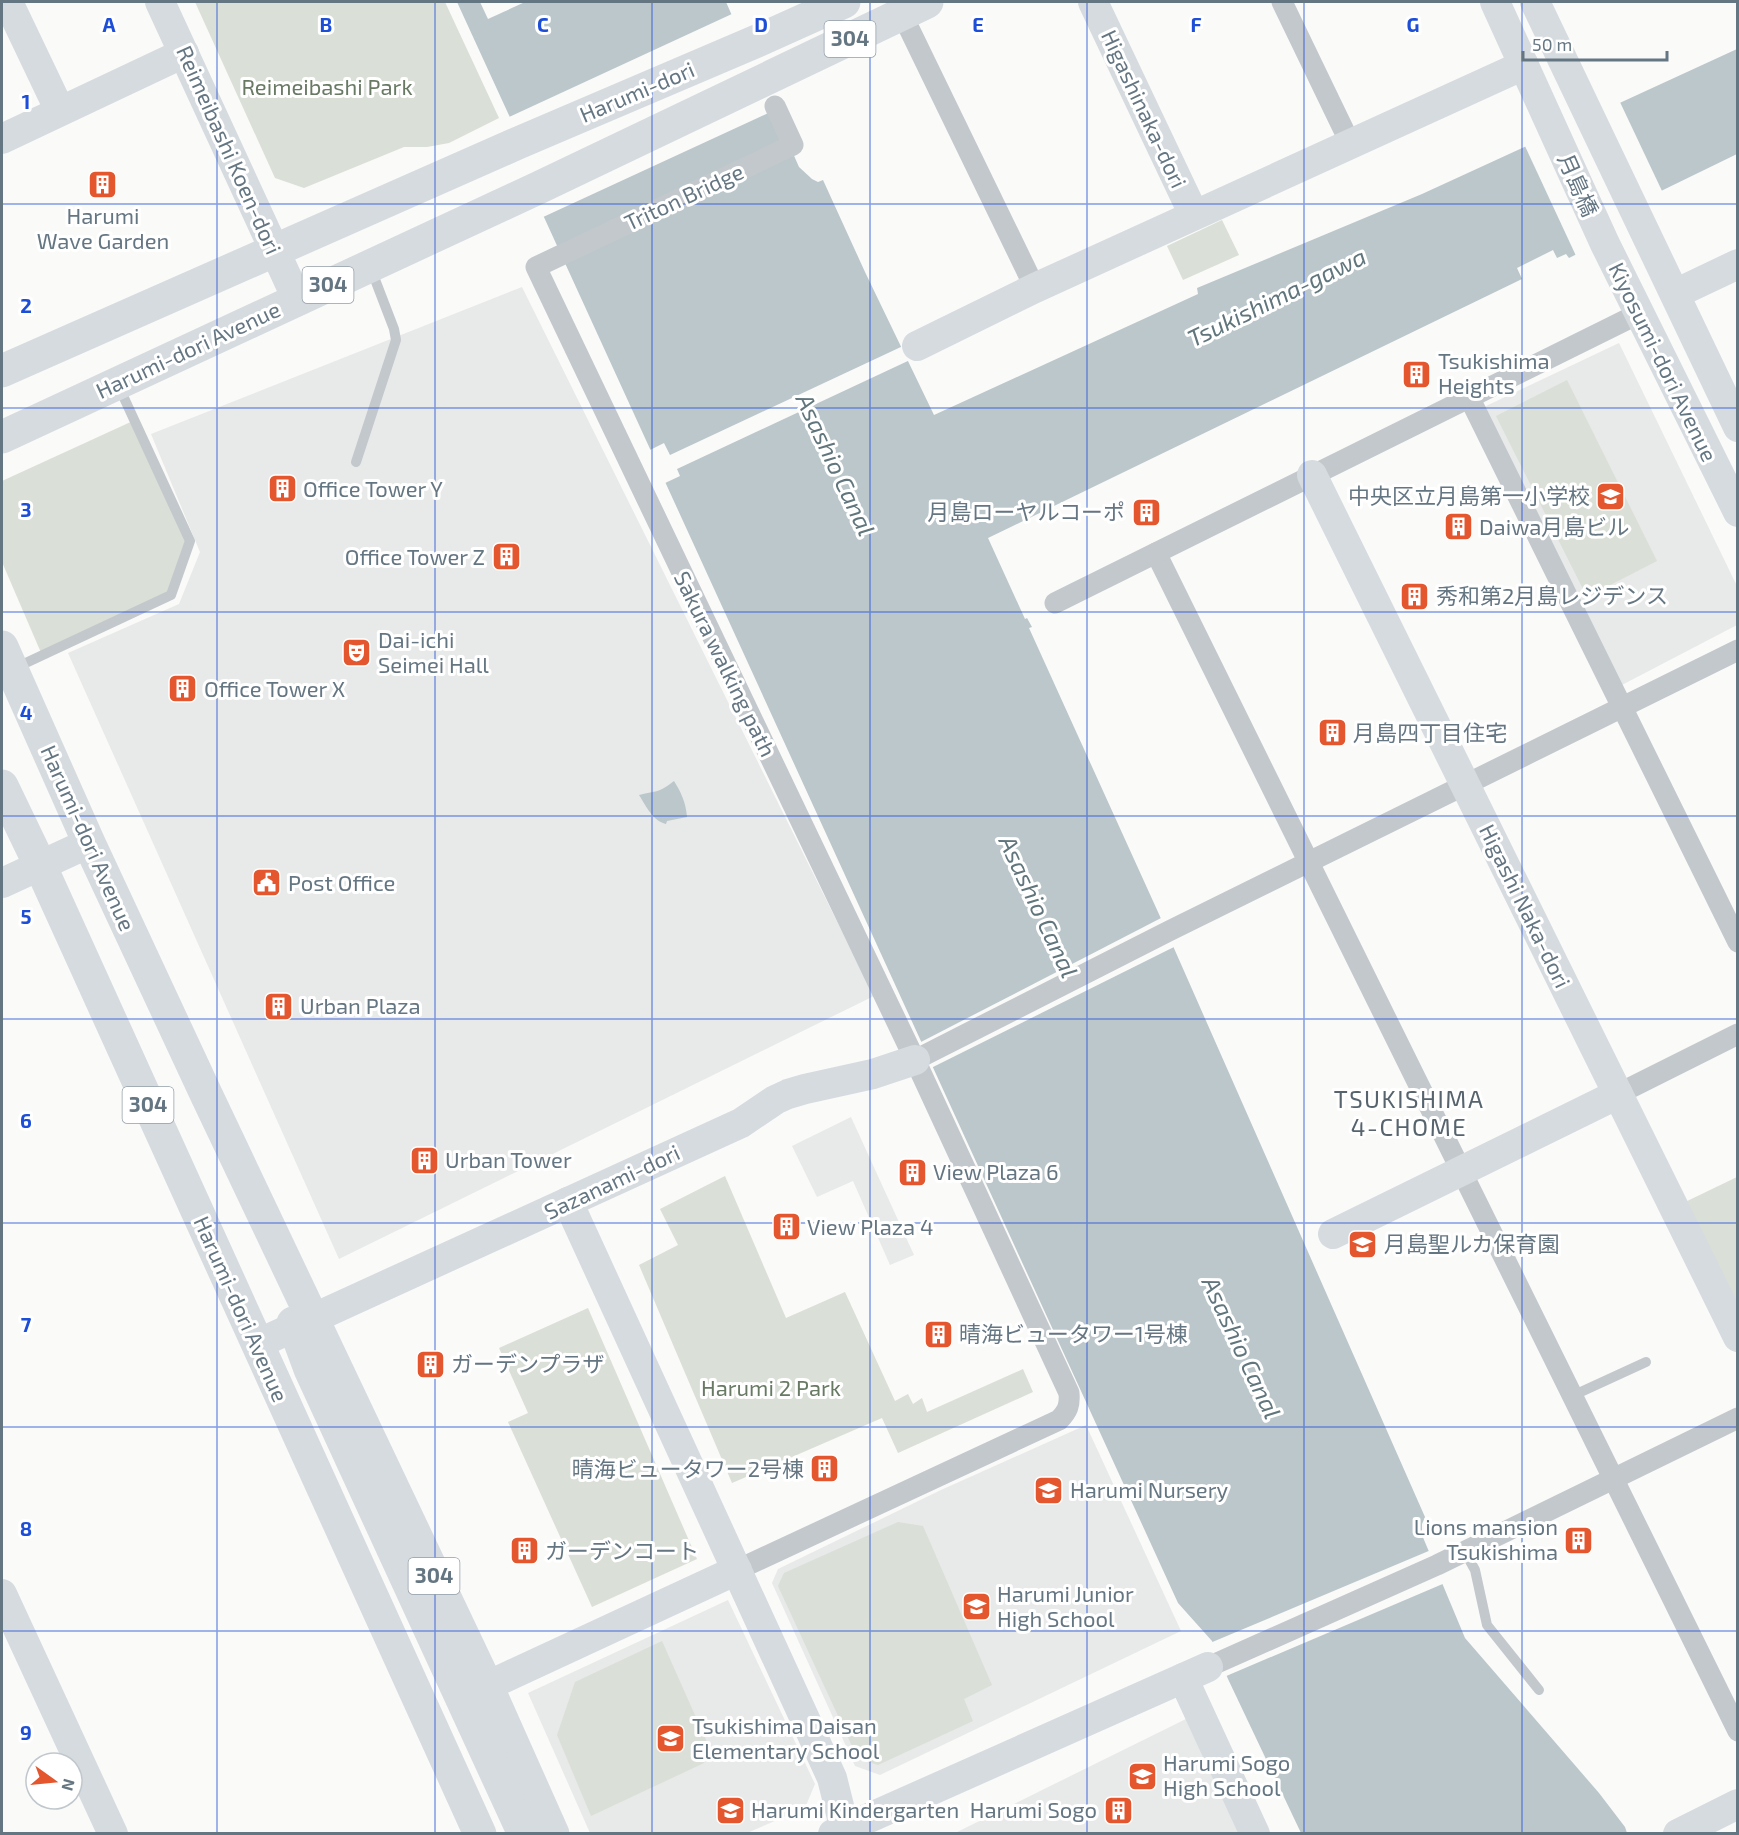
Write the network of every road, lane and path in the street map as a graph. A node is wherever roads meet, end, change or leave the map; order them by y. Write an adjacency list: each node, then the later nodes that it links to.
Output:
1 (8, 2): 12 (street)
2 (160, 2): 9 (street, Reimeibashi Koen-dori)
3 (844, 2): 19 (main road, Harumi-dori / 304)
4 (1093, 2): 16 (street, Higashinaka-dori)
5 (1282, 2): 14 (street)
6 (1495, 2): 10 (street)
7 (1535, 2): 17 (street, 月島橋)
8 (915, 8): 11 (main road, 304); 23 (street)
9 (184, 53): 12 (street); 19 (street, Reimeibashi Koen-dori)
10 (1524, 65): 14 (street); 18 (street, 月島橋)
11 (774, 91): 15 (main road, Harumi-dori / 304); 22 (street, Triton Bridge)
12 (60, 111): 13 (street)
13 (2, 139)
14 (1351, 145): 16 (street)
15 (538, 188): 21 (main road, Harumi-dori Avenue / 304)
16 (1194, 215): 23 (street)
17 (1642, 224): 24 (street, Kiyosumi-dori Avenue)
18 (1605, 244): 26 (street, Kiyosumi-dori Avenue)
19 (274, 251): 25 (street, Reimeibashi Koen-dori); 28 (main road, 304)
20 (1737, 264): 24 (street)
21 (369, 266): 25 (main road, Harumi-dori Avenue / 304); 33 (lane)
22 (536, 267): 49 (street, Sakura walking path)
23 (1035, 288): 27 (street)
24 (1675, 294): 31 (street, Kiyosumi-dori Avenue)
25 (297, 299): 29 (main road, Harumi-dori Avenue / 304)
26 (1640, 313): 30 (street); 35 (street, Kiyosumi-dori Avenue)
27 (917, 346)
28 (2, 371)
29 (117, 383): 32 (main road, Harumi-dori Avenue / 304); 39 (lane)
30 (1469, 397): 34 (street); 40 (street)
31 (1737, 427)
32 (2, 437)
33 (356, 462)
34 (1312, 475): 36 (street); 41 (street, Higashi Naka-dori)
35 (1737, 512)
36 (1156, 553): 37 (street); 44 (street)
37 (1055, 603)
38 (1737, 650): 40 (street)
39 (7, 658): 43 (main road, Harumi-dori Avenue / 304)
40 (1622, 707): 41 (street); 47 (street)
41 (1465, 785): 44 (street); 50 (street, Higashi Naka-dori)
42 (2, 786): 45 (main road, Harumi-dori Avenue / 304)
43 (89, 843): 45 (street); 54 (main road, Harumi-dori Avenue / 304)
44 (1308, 862): 49 (street); 51 (street)
45 (40, 865): 46 (street); 56 (main road, Harumi-dori Avenue / 304)
46 (2, 883)
47 (1737, 942)
48 (1737, 1034): 50 (street)
49 (918, 1058): 52 (street, Sazanami-dori); 62 (street, Sakura walking path)
50 (1618, 1094): 51 (street); 55 (street, Higashi Naka-dori)
51 (1461, 1171): 53 (street); 58 (street)
52 (568, 1202): 54 (street, Sazanami-dori); 62 (street)
53 (1334, 1234)
54 (304, 1324): 56 (street, Sazanami-dori); 66 (main road, Harumi-dori Avenue / 304); 74 (main road, Harumi-dori Avenue / 304)
55 (1737, 1336)
56 (257, 1344): 73 (main road, Harumi-dori Avenue / 304)
57 (1646, 1362): 58 (lane)
58 (1572, 1396): 60 (street)
59 (1737, 1418): 60 (street)
60 (1613, 1479): 61 (street); 68 (street)
61 (1465, 1552): 65 (street); 67 (lane)
62 (737, 1570): 66 (street); 71 (street)
63 (2, 1594): 64 (street)
64 (12, 1643): 72 (street)
65 (1196, 1672): 71 (street); 77 (street)
66 (487, 1686): 69 (main road, Harumi-dori Avenue / 304)
67 (1539, 1690)
68 (1737, 1731)
69 (526, 1774): 75 (main road, Harumi-dori Avenue / 304); 76 (street)
70 (1737, 1804): 78 (street)
71 (841, 1831)
72 (113, 1833)
73 (480, 1833)
74 (524, 1833)
75 (553, 1833)
76 (558, 1833)
77 (1255, 1833)
78 (1678, 1833)

